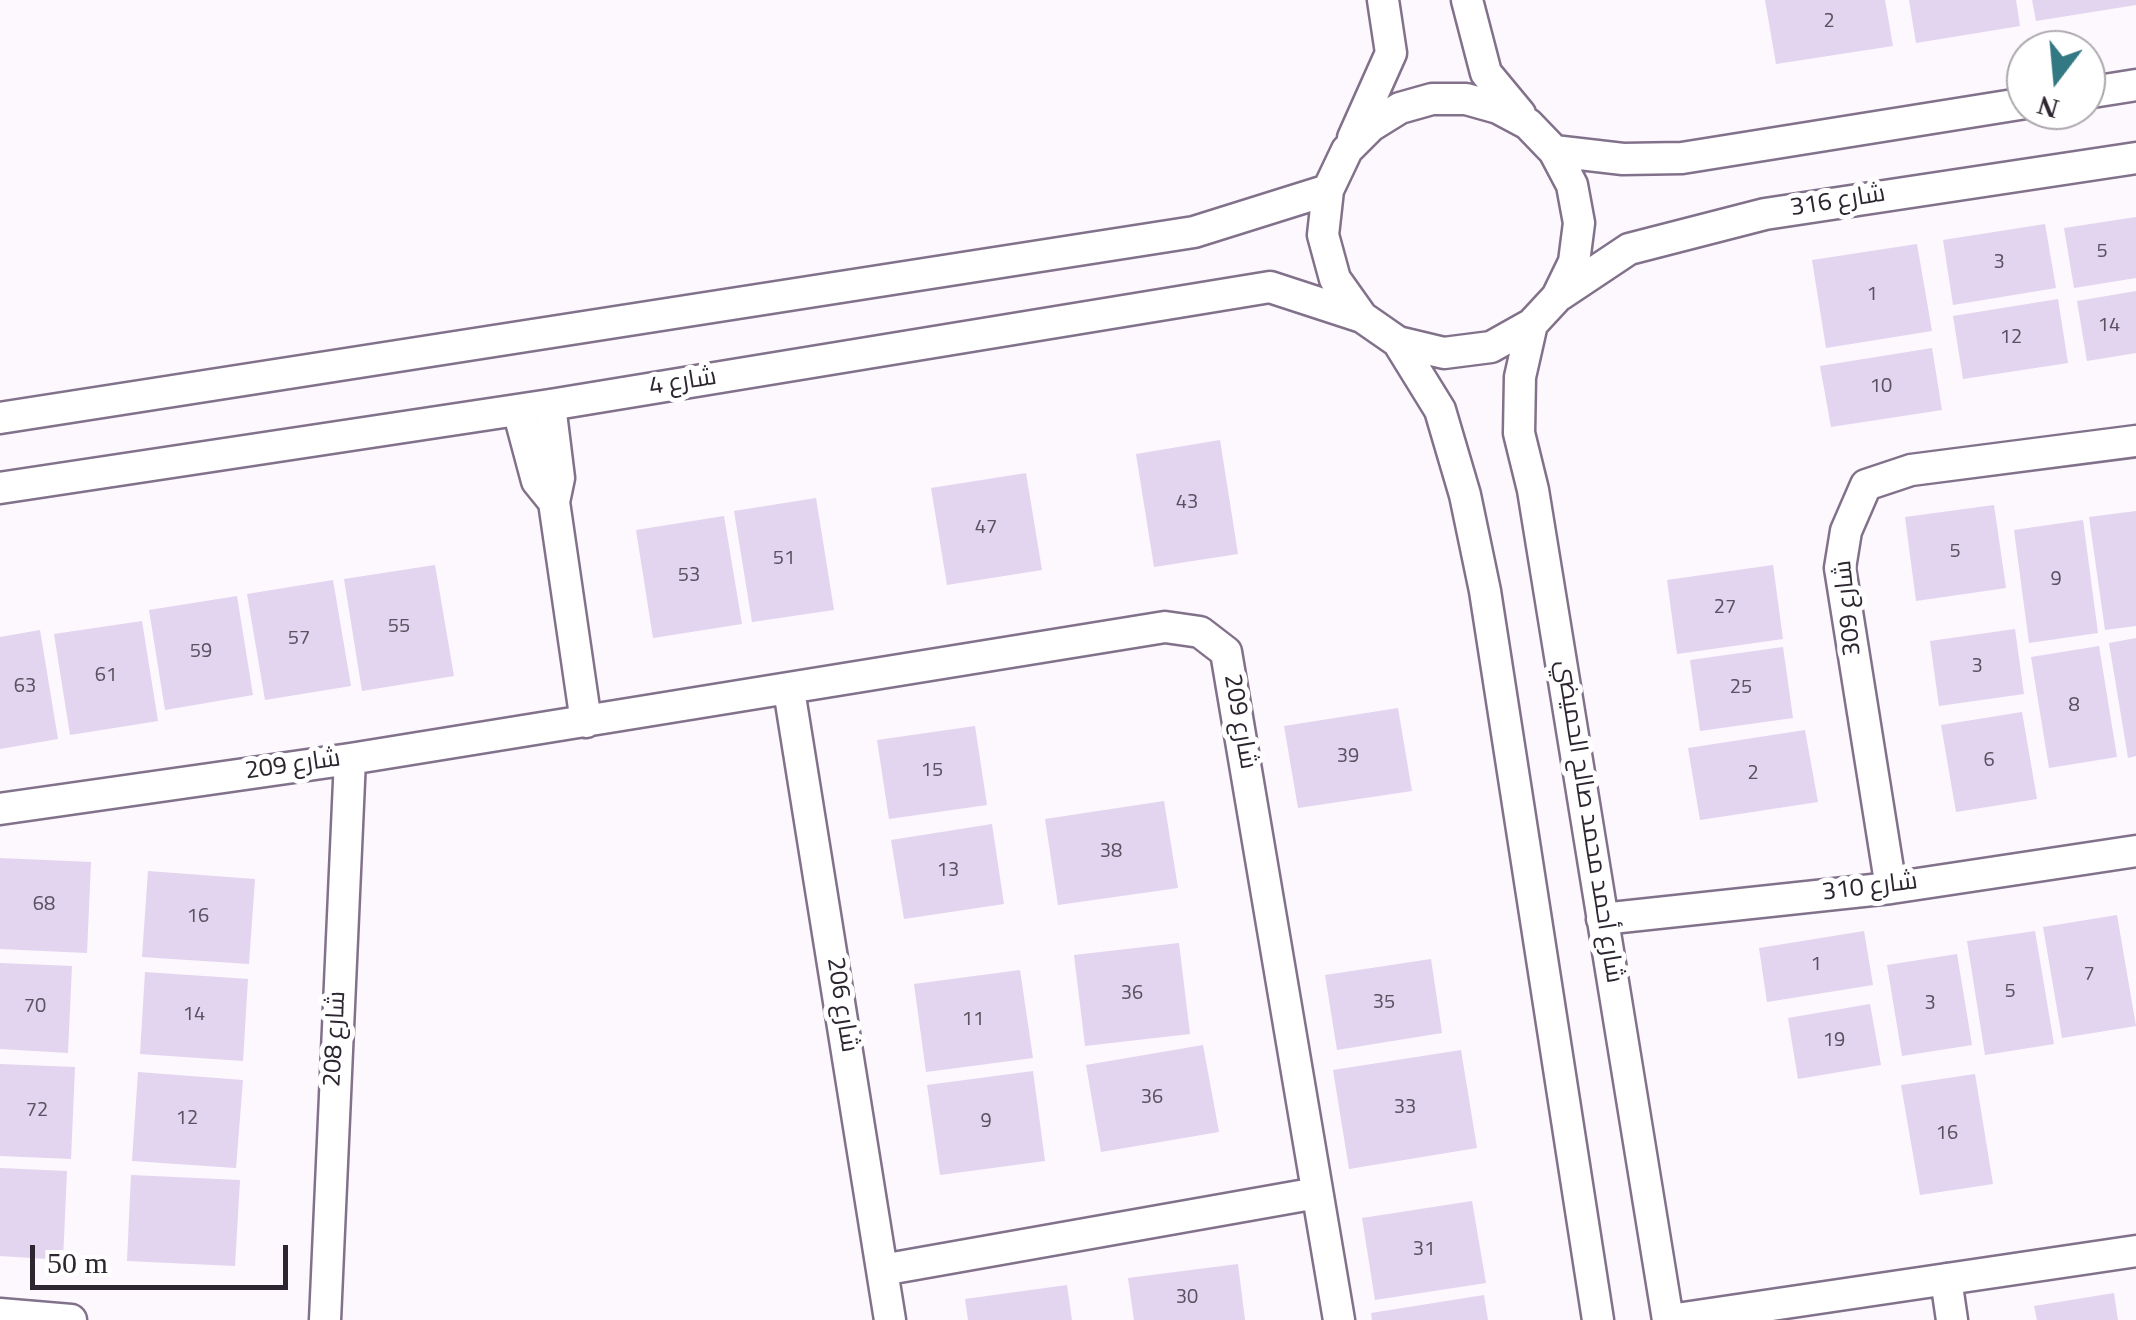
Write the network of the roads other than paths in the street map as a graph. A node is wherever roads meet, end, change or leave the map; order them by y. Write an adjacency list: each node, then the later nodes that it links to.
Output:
1 (1383, 0): 7 (street)
2 (1466, 0): 6 (street)
3 (2136, 85): 4 (street)
4 (2106, 90)
5 (2006, 106): 8 (street)
6 (1528, 124): 7 (street); 8 (street)
7 (1347, 150): 10 (street)
8 (1554, 151): 11 (street)
9 (2136, 158): 11 (street, شارع 316)
10 (1328, 190): 12 (street); 17 (street)
11 (1557, 297): 13 (street)
12 (1362, 316): 14 (street); 15 (street, شارع 4)
13 (1532, 324): 14 (street); 27 (street, شارع أحمد محمد صالح الحميضي)
14 (1398, 342): 37 (street)
15 (550, 406): 16 (street, شارع 4); 20 (street)
16 (518, 410): 19 (street, شارع 4); 20 (street)
17 (0, 418)
18 (2136, 441): 26 (street, شارع 309)
19 (0, 488)
20 (554, 502): 22 (street)
21 (790, 690): 22 (street, شارع 209); 28 (street, شارع 209); 30 (street, شارع 206)
22 (586, 722): 23 (street, شارع 209)
23 (350, 759): 24 (street, شارع 209); 34 (street, شارع 208)
24 (0, 809)
25 (2136, 851): 26 (street, شارع 310)
26 (1891, 888): 27 (street, شارع 310)
27 (1602, 918): 38 (street, شارع أحمد محمد صالح الحميضي)
28 (1317, 1193): 30 (street); 36 (street, شارع 209)
29 (2136, 1250): 31 (street)
30 (882, 1270): 35 (street, شارع 206)
31 (1946, 1279): 38 (street); 39 (street)
32 (0, 1314): 33 (street)
33 (71, 1320)
34 (325, 1320)
35 (890, 1320)
36 (1339, 1320)
37 (1598, 1320)
38 (1669, 1320)
39 (1952, 1320)

